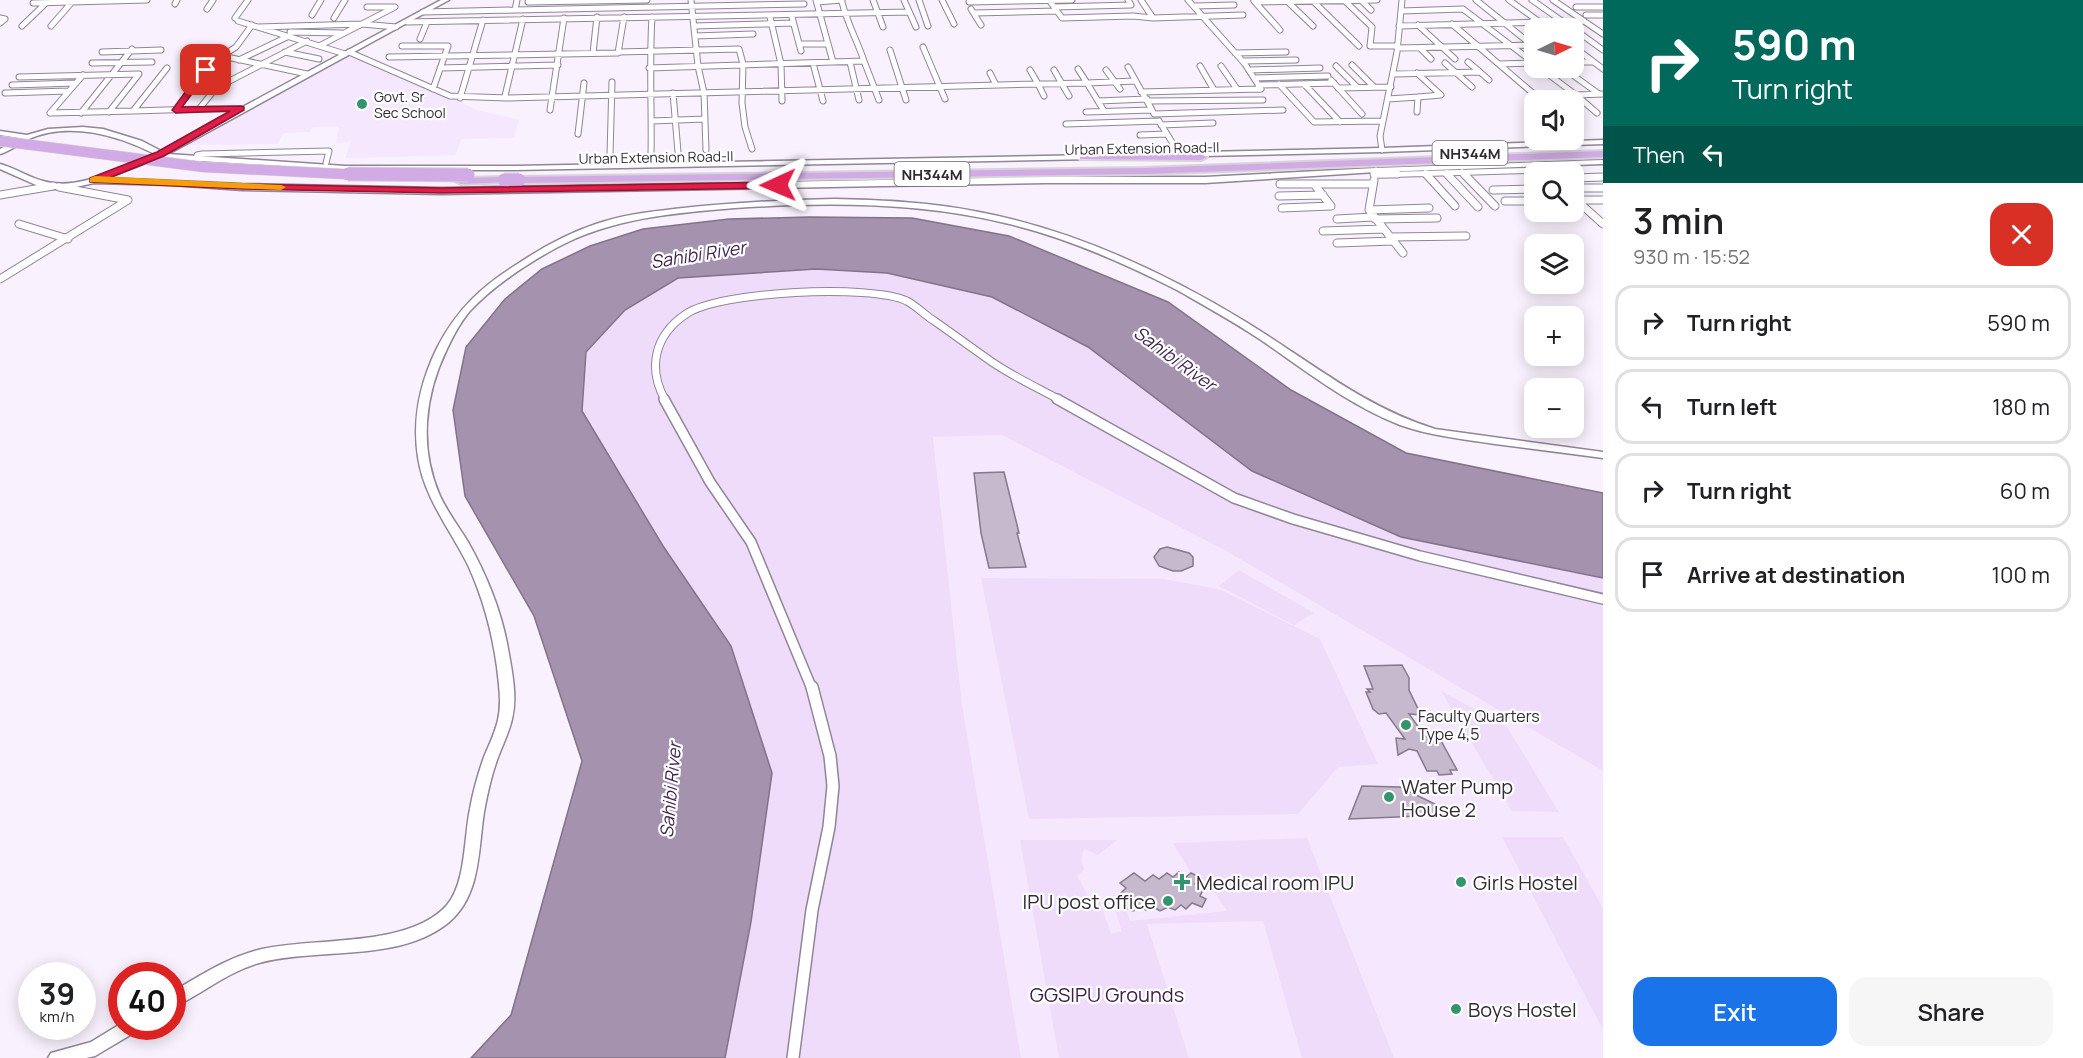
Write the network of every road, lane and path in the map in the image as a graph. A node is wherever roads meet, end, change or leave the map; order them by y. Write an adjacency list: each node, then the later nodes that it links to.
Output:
1 (147, 0): 29 (street)
2 (213, 0): 51 (street)
3 (248, 0): 98 (street)
4 (321, 0): 64 (street)
5 (345, 0): 74 (street)
6 (446, 0): 59 (street)
7 (479, 0): 56 (street)
8 (517, 0): 54 (street)
9 (608, 0): 10 (street); 36 (street); 52 (street)
10 (647, 0)
11 (873, 0): 61 (street)
12 (904, 0): 60 (street)
13 (919, 0): 100 (street)
14 (942, 0): 92 (street)
15 (1072, 0): 46 (street)
16 (1141, 0): 76 (street)
17 (1188, 0): 47 (street)
18 (1230, 0): 44 (street)
19 (1361, 0): 20 (street); 34 (street); 55 (street)
20 (1367, 0): 21 (street)
21 (1377, 0)
22 (1402, 0): 57 (street)
23 (1451, 0): 53 (street)
24 (1476, 0): 90 (street)
25 (1509, 0): 77 (street)
26 (1532, 0): 78 (street)
27 (1553, 0): 79 (street)
28 (1586, 0): 50 (street)
29 (102, 1): 35 (street)
30 (816, 1): 31 (street); 62 (street)
31 (842, 1): 63 (street)
32 (1254, 1): 38 (street); 106 (street)
33 (1313, 1): 34 (street); 38 (street); 125 (street)
34 (1345, 1): 126 (street)
35 (72, 2): 40 (street); 97 (street)
36 (528, 2)
37 (781, 2): 41 (street); 42 (street)
38 (1288, 2): 101 (street)
39 (33, 3): 40 (street)
40 (46, 3): 96 (street)
41 (691, 3): 52 (street); 67 (street)
42 (804, 4)
43 (1131, 5): 46 (street); 72 (street)
44 (1234, 5): 47 (street); 68 (street)
45 (970, 6): 46 (street); 46 (street); 94 (street)
46 (1053, 6): 72 (street)
47 (1194, 6): 68 (street)
48 (367, 7): 91 (street)
49 (1576, 7): 50 (street)
50 (1596, 7): 58 (street)
51 (207, 9)
52 (607, 9): 54 (street)
53 (1463, 9): 57 (street); 89 (street)
54 (515, 10): 56 (street)
55 (1371, 10)
56 (476, 11): 59 (street); 81 (street)
57 (1401, 11): 102 (street)
58 (1603, 11): 79 (street)
59 (423, 12): 83 (street)
60 (909, 12): 61 (street); 105 (street)
61 (878, 13): 63 (street); 104 (street)
62 (820, 14): 63 (street); 66 (street); 120 (street)
63 (846, 14): 161 (street)
64 (312, 15)
65 (770, 15): 66 (street); 67 (street); 87 (street)
66 (791, 15): 88 (street)
67 (693, 16): 71 (street); 99 (street)
68 (1203, 16): 76 (street); 148 (street)
69 (597, 17): 70 (street); 75 (street); 147 (street)
70 (624, 17): 71 (street); 143 (street)
71 (652, 17): 144 (street)
72 (1139, 17): 76 (street)
73 (0, 18): 86 (street)
74 (334, 18)
75 (564, 18): 80 (street); 150 (street)
76 (1153, 18)
77 (1534, 18)
78 (1558, 18)
79 (1585, 18): 110 (street)
80 (523, 19): 82 (street); 149 (street)
81 (472, 20): 82 (street); 84 (street)
82 (483, 20): 154 (street)
83 (407, 21): 84 (street); 103 (street)
84 (427, 21): 114 (street)
85 (1524, 22): 90 (street)
86 (0, 23)
87 (772, 23): 88 (street); 99 (street); 176 (street)
88 (793, 23): 119 (street)
89 (1485, 23): 90 (street); 93 (street); 128 (street)
90 (1504, 23): 113 (street)
91 (362, 24): 98 (street); 103 (street); 108 (street)
92 (954, 24)
93 (1452, 24): 95 (street); 127 (street)
94 (981, 25)
95 (1418, 25): 102 (street); 132 (street)
96 (22, 26)
97 (51, 26)
98 (255, 26): 107 (street); 159 (street)
99 (694, 26): 115 (street)
100 (928, 26)
101 (1313, 26)
102 (1399, 26): 131 (street)
103 (396, 27): 146 (street)
104 (883, 27)
105 (916, 27)
106 (1280, 30)
107 (276, 32): 108 (street); 111 (street)
108 (345, 33): 122 (street)
109 (753, 34): 115 (street)
110 (1603, 34)
111 (290, 36): 116 (street); 159 (street)
112 (1584, 37): 117 (street)
113 (1524, 38)
114 (420, 39)
115 (695, 39): 134 (street); 139 (street)
116 (307, 41): 122 (street); 142 (street)
117 (1593, 43): 118 (street); 121 (street); 138 (street)
118 (1603, 43)
119 (799, 44): 120 (street); 140 (street)
120 (828, 44): 164 (street)
121 (1584, 44)
122 (321, 45): 146 (street)
123 (402, 46): 153 (street)
124 (1348, 46): 125 (street)
125 (1359, 46): 126 (street)
126 (1370, 46): 131 (street)
127 (1480, 46): 128 (street); 132 (street); 177 (street)
128 (1512, 46): 129 (street); 152 (street)
129 (1524, 46)
130 (923, 47): 232 (street)
131 (1398, 47): 133 (street); 206 (street)
132 (1442, 47): 133 (street); 158 (street)
133 (1420, 48): 157 (street)
134 (739, 49): 139 (street); 175 (street)
135 (131, 50): 136 (street); 141 (street); 171 (street)
136 (161, 50)
137 (890, 50): 231 (street)
138 (1603, 50)
139 (696, 51): 144 (street); 182 (street)
140 (801, 51)
141 (102, 52)
142 (285, 52): 156 (street); 178 (street)
143 (619, 52): 144 (street); 147 (street)
144 (651, 52): 190 (street)
145 (1286, 52): 148 (street)
146 (347, 53): 205 (street); 239 (street)
147 (593, 53): 150 (street)
148 (1235, 53): 162 (street)
149 (516, 54): 150 (street); 154 (street); 181 (street)
150 (560, 54): 179 (street)
151 (1584, 54): 169 (street)
152 (1524, 55)
153 (444, 56): 154 (street); 155 (street); 189 (street)
154 (472, 56): 186 (street)
155 (389, 57)
156 (320, 59)
157 (1431, 59)
158 (1455, 59)
159 (239, 60): 178 (street)
160 (1296, 60): 162 (street)
161 (864, 61): 165 (street); 237 (street)
162 (1243, 61): 198 (street)
163 (152, 62): 171 (street)
164 (832, 62): 165 (street); 172 (street)
165 (850, 62): 240 (street)
166 (1315, 62): 191 (street)
167 (1468, 62): 200 (street)
168 (1584, 62): 169 (street)
169 (1593, 62): 193 (street)
170 (92, 63): 171 (street)
171 (120, 63): 204 (street)
172 (813, 63): 176 (street); 242 (street)
173 (1445, 63): 199 (street)
174 (1524, 63): 177 (street)
175 (743, 64): 176 (street); 182 (street); 252 (street)
176 (781, 64): 246 (street)
177 (1499, 64): 244 (street)
178 (260, 65): 205 (street); 278 (street)
179 (558, 65): 181 (street); 257 (street)
180 (1352, 65): 234 (street)
181 (513, 66): 186 (street); 263 (street)
182 (698, 66): 190 (street); 251 (street)
183 (1200, 66): 243 (street)
184 (1221, 66): 241 (street)
185 (1336, 66): 233 (street)
186 (469, 67): 189 (street); 262 (street)
187 (1128, 67): 216 (street)
188 (167, 68): 281 (street)
189 (440, 68): 239 (street)
190 (649, 68): 253 (street)
191 (1320, 68): 198 (street); 209 (street)
192 (1078, 69): 221 (street)
193 (1603, 69)
194 (206, 70): 277 (street)
195 (1030, 70): 222 (street)
196 (1054, 70): 223 (street)
197 (1106, 70): 219 (street)
198 (1249, 70): 211 (street)
199 (1455, 72): 200 (street); 203 (street); 236 (street)
200 (1480, 72): 215 (street)
201 (990, 73): 227 (street)
202 (1417, 73): 203 (street); 206 (street); 261 (street)
203 (1439, 73): 214 (street)
204 (111, 74): 207 (street); 283 (street); 284 (street)
205 (307, 74): 276 (street)
206 (1394, 74): 235 (street)
207 (83, 75): 208 (street); 220 (street)
208 (19, 76)
209 (1328, 76): 211 (street); 229 (street)
210 (955, 77): 230 (street)
211 (1254, 78): 228 (street)
212 (1553, 78): 245 (street)
213 (1578, 78): 254 (street)
214 (1447, 80)
215 (1490, 80)
216 (1135, 81): 219 (street); 248 (street)
217 (584, 82): 258 (street)
218 (612, 82): 255 (street)
219 (1116, 82): 221 (street); 238 (street)
220 (76, 83): 226 (street); 247 (street)
221 (1087, 83): 223 (street); 274 (street)
222 (1038, 84): 223 (street); 227 (street); 259 (street)
223 (1063, 84): 260 (street)
224 (1279, 84): 225 (street); 228 (street); 295 (street)
225 (1304, 84): 229 (street); 295 (street)
226 (12, 85)
227 (996, 85): 230 (street)
228 (1258, 85): 241 (street)
229 (1336, 85): 233 (street); 290 (street)
230 (959, 86): 232 (street)
231 (902, 87): 232 (street); 237 (street); 268 (street)
232 (940, 87): 264 (street)
233 (1357, 87): 234 (street)
234 (1374, 87): 235 (street)
235 (1391, 87): 265 (street)
236 (1472, 87)
237 (875, 88): 240 (street); 267 (street)
238 (1120, 88)
239 (432, 89): 262 (street)
240 (856, 89): 242 (street); 266 (street)
241 (1235, 89): 243 (street); 270 (street)
242 (819, 90): 246 (street); 273 (street)
243 (1214, 90): 248 (street)
244 (1529, 90)
245 (1569, 90)
246 (782, 91): 252 (street); 272 (street)
247 (68, 92): 249 (street); 283 (street)
248 (1141, 92): 269 (street)
249 (5, 93)
250 (673, 93): 251 (street); 253 (street); 292 (street)
251 (704, 93): 252 (street); 291 (street)
252 (744, 93): 309 (street)
253 (652, 94): 255 (street); 293 (street)
254 (1601, 94): 256 (street)
255 (613, 95): 258 (street); 314 (street)
256 (1584, 95)
257 (552, 96): 258 (street); 263 (street); 279 (street)
258 (581, 96): 300 (street)
259 (1044, 96)
260 (1069, 96)
261 (1418, 97): 265 (street); 287 (street)
262 (460, 98): 263 (street)
263 (507, 98)
264 (945, 99)
265 (1388, 99): 294 (street)
266 (859, 100)
267 (879, 100)
268 (906, 100)
269 (1147, 100): 270 (street); 274 (street); 286 (street)
270 (1243, 100): 271 (street); 288 (street)
271 (1263, 100)
272 (782, 101)
273 (823, 101)
274 (1098, 101): 282 (street)
275 (1584, 102): 289 (street)
276 (241, 109): 278 (street); 313 (street)
277 (176, 110): 278 (street); 281 (street)
278 (199, 110)
279 (550, 110)
280 (1283, 110): 288 (street)
281 (133, 111): 284 (street)
282 (1104, 111): 285 (street); 286 (street)
283 (81, 112): 284 (street)
284 (109, 112)
285 (1086, 112)
286 (1153, 112): 288 (street); 297 (street)
287 (1418, 112)
288 (1253, 113)
289 (1597, 113)
290 (1362, 114)
291 (705, 119): 292 (street); 308 (street)
292 (675, 120): 293 (street); 312 (street)
293 (652, 121): 316 (street)
294 (1383, 121): 295 (street); 310 (street)
295 (1340, 122)
296 (1066, 123): 297 (street)
297 (1160, 123): 298 (street); 301 (street)
298 (1213, 123)
299 (0, 134): 303 (street)
300 (578, 134)
301 (1167, 134): 302 (street); 306 (street)
302 (1140, 135)
303 (27, 137): 311 (street); 313 (street)
304 (0, 141): 332 (highway, Urban Extension Road-II / NH344M, bridge)
305 (1603, 142): 310 (street)
306 (1175, 147)
307 (1603, 148): 318 (highway, Urban Extension Road-II / NH344M)
308 (706, 150)
309 (752, 150)
310 (1382, 150): 317 (street)
311 (0, 151): 332 (highway, Urban Extension Road-II / NH344M)
312 (678, 152)
313 (160, 154): 319 (street); 335 (street)
314 (610, 154)
315 (1603, 154): 323 (highway, Urban Extension Road-II / NH344M)
316 (651, 155)
317 (1084, 157): 318 (highway); 333 (street)
318 (1337, 158): 333 (highway, Urban Extension Road-II / NH344M)
319 (197, 159): 321 (street); 333 (street)
320 (1603, 162): 322 (street)
321 (326, 163)
322 (1584, 164)
323 (1317, 165): 333 (highway, Urban Extension Road-II / NH344M); 336 (highway)
324 (0, 166): 340 (street)
325 (1524, 169): 327 (street)
326 (1524, 170): 328 (street)
327 (1375, 172): 329 (street); 336 (street); 339 (street)
328 (1462, 172): 330 (street); 353 (street)
329 (1425, 173): 330 (street); 352 (street)
330 (1446, 173): 354 (street)
331 (1603, 177): 334 (street)
332 (464, 178): 333 (highway, Urban Extension Road-II / NH344M)
333 (512, 178): 335 (street); 336 (street)
334 (1584, 178)
335 (94, 180): 340 (street)
336 (1126, 180)
337 (1280, 184): 338 (street)
338 (1314, 184): 339 (street); 346 (street)
339 (1374, 184): 360 (street)
340 (56, 186): 345 (street); 368 (street)
341 (1584, 188): 342 (street)
342 (1603, 188)
343 (1524, 189): 344 (street)
344 (1493, 190)
345 (0, 195)
346 (1323, 195): 347 (street); 355 (street)
347 (1279, 196)
348 (1584, 200): 349 (street)
349 (1603, 200)
350 (1505, 201): 351 (street)
351 (1524, 201)
352 (1455, 206)
353 (1495, 206)
354 (1478, 207)
355 (1282, 208)
356 (1429, 208): 360 (street)
357 (1584, 208): 358 (street)
358 (1592, 214): 359 (street); 364 (street)
359 (1603, 214)
360 (1372, 216): 361 (street); 362 (street); 365 (street)
361 (1437, 218)
362 (1337, 219)
363 (19, 224): 368 (street)
364 (1603, 224)
365 (1383, 229): 366 (street); 369 (street)
366 (1323, 231)
367 (1466, 236): 369 (street)
368 (68, 238): 372 (street)
369 (1391, 239): 370 (street); 371 (street)
370 (1337, 243)
371 (1402, 253)
372 (1, 278)
373 (1603, 455): 375 (street)
374 (1603, 598): 378 (street)
375 (186, 993)
376 (108, 1040): 377 (street)
377 (57, 1058)
378 (793, 1058)

